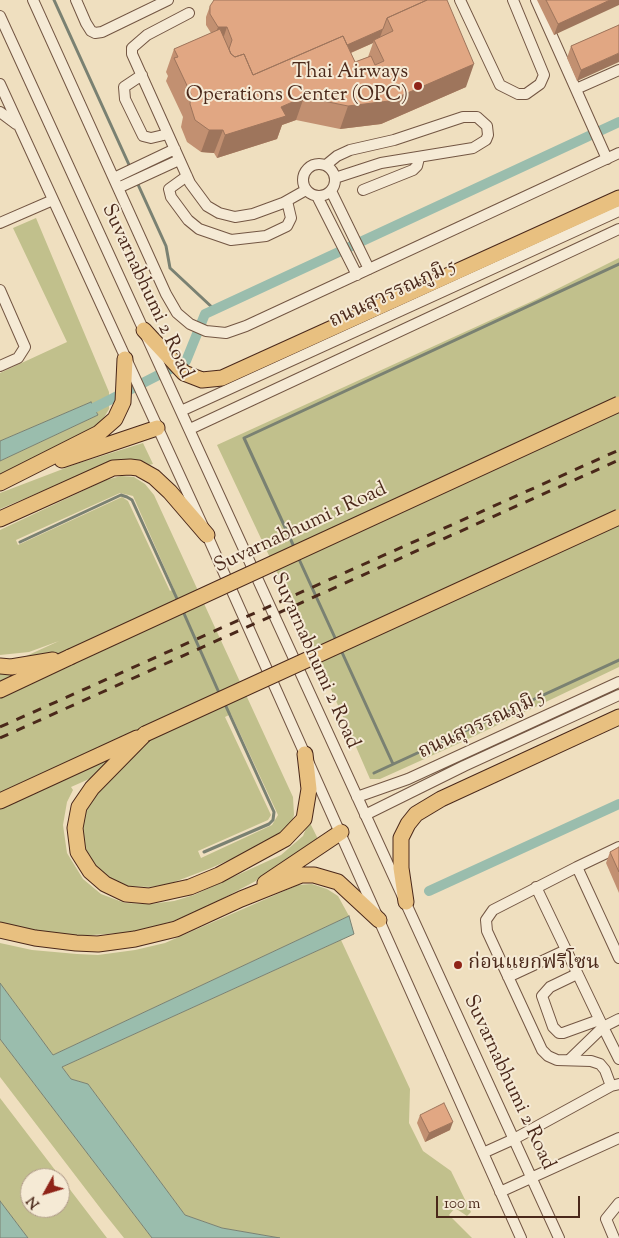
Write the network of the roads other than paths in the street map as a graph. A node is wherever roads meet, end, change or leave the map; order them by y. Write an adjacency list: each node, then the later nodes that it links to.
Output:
1 (33, 0): 24 (street)
2 (76, 0): 3 (street)
3 (168, 0)
4 (460, 0): 5 (street)
5 (513, 0)
6 (536, 0): 12 (street)
7 (189, 13): 10 (street)
8 (0, 16): 41 (street, Suvarnabhumi 2 Road)
9 (619, 70): 12 (street)
10 (142, 76): 15 (street); 15 (street)
11 (0, 84): 14 (street)
12 (576, 89): 19 (street)
13 (0, 112): 14 (street)
14 (20, 128): 33 (street)
15 (168, 134): 16 (street)
16 (175, 149): 20 (street); 24 (street)
17 (619, 153): 19 (street)
18 (419, 158): 21 (street); 22 (street); 26 (street)
19 (607, 158): 38 (street)
20 (179, 160): 23 (street); 27 (street)
21 (384, 163): 25 (street); 26 (street)
22 (326, 165): 25 (street); 28 (street)
23 (187, 176): 34 (street); 34 (street)
24 (114, 178): 27 (street)
25 (336, 178): 30 (street)
26 (391, 179): 29 (street)
27 (118, 188): 39 (street)
28 (306, 190): 31 (street); 34 (street)
29 (364, 190)
30 (331, 191): 31 (street); 38 (street)
31 (317, 196): 39 (street)
32 (619, 198): 41 (highway)
33 (53, 200): 36 (street); 42 (street)
34 (287, 201)
35 (619, 211): 45 (street, ถนนสุวรรณภูมิ 5)
36 (0, 223)
37 (619, 229): 47 (street, ถนนสุวรรณภูมิ 5)
38 (369, 269): 39 (street)
39 (357, 275)
40 (0, 290): 43 (street)
41 (144, 330): 45 (street, Suvarnabhumi 2 Road)
42 (125, 359): 46 (street); 48 (highway)
43 (0, 366)
44 (619, 404): 52 (highway, Suvarnabhumi 1 Road, bridge)
45 (181, 411): 47 (street, Suvarnabhumi 2 Road)
46 (157, 428): 48 (highway); 51 (street)
47 (190, 429): 60 (street, Suvarnabhumi 2 Road)
48 (4, 481)
49 (619, 517): 58 (highway, bridge)
50 (0, 519): 51 (highway)
51 (207, 535): 59 (street)
52 (70, 657): 53 (highway); 55 (highway, Suvarnabhumi 1 Road)
53 (0, 666)
54 (619, 682): 60 (street, ถนนสุวรรณภูมิ 5)
55 (0, 690)
56 (619, 695): 62 (street, ถนนสุวรรณภูมิ 5)
57 (619, 717): 68 (highway)
58 (145, 734): 59 (highway); 61 (highway)
59 (305, 754): 63 (street)
60 (357, 797): 62 (street, Suvarnabhumi 2 Road)
61 (0, 801)
62 (365, 815): 68 (street, Suvarnabhumi 2 Road)
63 (341, 832): 67 (highway); 69 (street)
64 (619, 847): 65 (street)
65 (577, 867): 66 (street); 72 (street)
66 (536, 887): 71 (street); 74 (street)
67 (241, 899): 69 (highway); 70 (highway)
68 (406, 902): 81 (street, Suvarnabhumi 2 Road)
69 (379, 920): 82 (street)
70 (0, 930)
71 (566, 950): 73 (street); 74 (street)
72 (619, 958)
73 (578, 974): 76 (street); 76 (street)
74 (508, 977): 78 (street)
75 (619, 1019): 76 (street)
76 (601, 1023): 77 (street); 78 (street)
77 (619, 1059)
78 (569, 1060): 79 (street)
79 (615, 1085): 81 (street)
80 (619, 1138): 83 (street)
81 (514, 1139): 82 (street); 83 (street, Suvarnabhumi 2 Road)
82 (482, 1153): 84 (street)
83 (531, 1176): 84 (street); 87 (street, Suvarnabhumi 2 Road)
84 (500, 1192): 86 (street)
85 (619, 1203): 88 (street)
86 (521, 1238)
87 (559, 1238)
88 (614, 1238)

